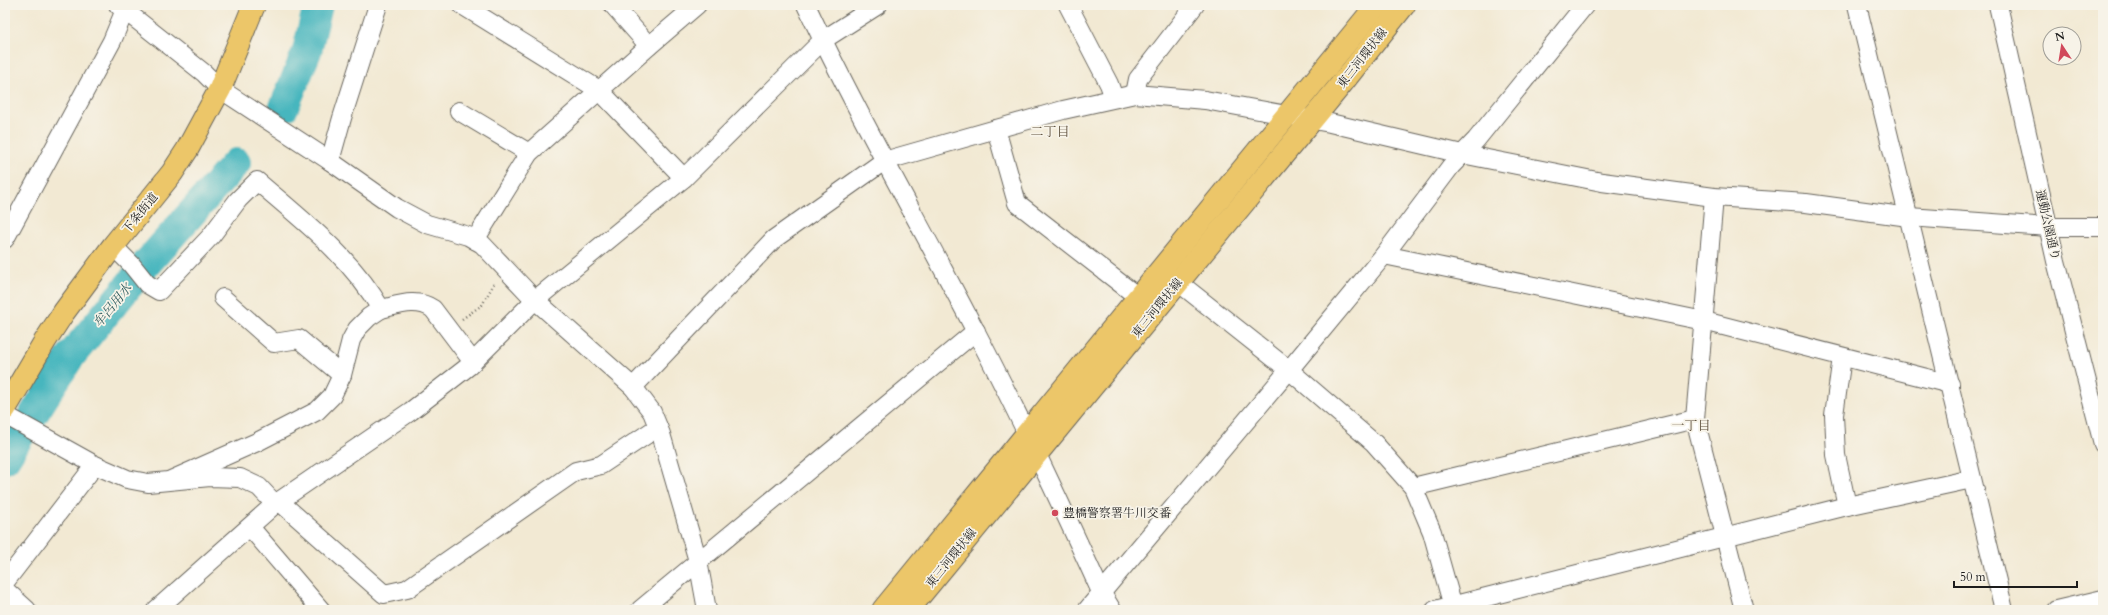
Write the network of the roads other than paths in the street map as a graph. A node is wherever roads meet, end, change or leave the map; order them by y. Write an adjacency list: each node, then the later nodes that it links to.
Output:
1 (254, 5): 18 (main road, 下条街道)
2 (378, 5): 28 (street)
3 (462, 5): 19 (street)
4 (613, 5): 17 (street)
5 (697, 5): 17 (street)
6 (806, 5): 16 (street)
7 (878, 5): 16 (street)
8 (1068, 5): 21 (street)
9 (1195, 5): 20 (street)
10 (1377, 5): 23 (main road, 東三河環状線)
11 (1404, 5): 24 (main road, 東三河環状線)
12 (1585, 5): 27 (street)
13 (1857, 5): 32 (street)
14 (1998, 5): 33 (street, 運動公園通り)
15 (123, 10): 18 (street); 35 (street)
16 (823, 40): 29 (street); 30 (street)
17 (649, 46): 19 (street)
18 (220, 89): 28 (street); 37 (main road, 下条街道)
19 (599, 90): 26 (street); 30 (street)
20 (1135, 94): 21 (street); 23 (street)
21 (1114, 98): 25 (street)
22 (459, 111): 26 (street)
23 (1288, 115): 24 (street); 40 (main road, 東三河環状線)
24 (1312, 120): 27 (street); 39 (main road, 東三河環状線)
25 (996, 129): 29 (street); 40 (street)
26 (529, 153): 36 (street)
27 (1462, 154): 31 (street); 38 (street)
28 (330, 161): 36 (street)
29 (884, 161): 45 (street); 51 (street)
30 (684, 178): 42 (street)
31 (1714, 197): 32 (street); 44 (street)
32 (1909, 217): 33 (street); 50 (street)
33 (2048, 227): 34 (street); 56 (street, 運動公園通り)
34 (2103, 227)
35 (5, 239)
36 (475, 240): 42 (street)
37 (113, 246): 43 (street); 52 (main road, 下条街道)
38 (1384, 255): 44 (street); 48 (street)
39 (1178, 282): 48 (street); 57 (main road, 東三河環状線)
40 (1138, 297): 55 (main road, 東三河環状線)
41 (223, 298): 49 (street)
42 (536, 300): 47 (street); 51 (street)
43 (381, 309): 47 (street); 49 (street)
44 (1704, 321): 46 (street); 53 (street)
45 (976, 331): 55 (street); 66 (street)
46 (1842, 357): 50 (street); 63 (street)
47 (473, 362): 62 (street)
48 (1289, 370): 61 (street); 69 (street)
49 (342, 375): 60 (street)
50 (1950, 384): 59 (street)
51 (633, 386): 54 (street)
52 (8, 415): 58 (street)
53 (1695, 419): 61 (street); 65 (street)
54 (658, 427): 62 (street); 66 (street)
55 (1028, 434): 57 (street); 77 (main road, 東三河環状線)
56 (2103, 444)
57 (1038, 454): 69 (street); 78 (main road, 東三河環状線)
58 (95, 465): 60 (street); 67 (street)
59 (1972, 479): 63 (street); 83 (street)
60 (171, 480): 62 (street)
61 (1413, 487): 71 (street)
62 (277, 503): 64 (street)
63 (1847, 506): 65 (street)
64 (250, 527): 73 (street); 74 (street)
65 (1726, 538): 71 (street); 82 (street)
66 (698, 561): 75 (street); 76 (street)
67 (5, 582)
68 (5, 590): 72 (street)
69 (1101, 592): 79 (street); 80 (street)
70 (2103, 599): 84 (street)
71 (1453, 608): 81 (street)
72 (27, 610)
73 (156, 610)
74 (321, 610)
75 (640, 610)
76 (707, 610)
77 (883, 610)
78 (908, 610)
79 (1087, 610)
80 (1112, 610)
81 (1434, 610)
82 (1744, 610)
83 (2004, 610)
84 (2056, 610)

